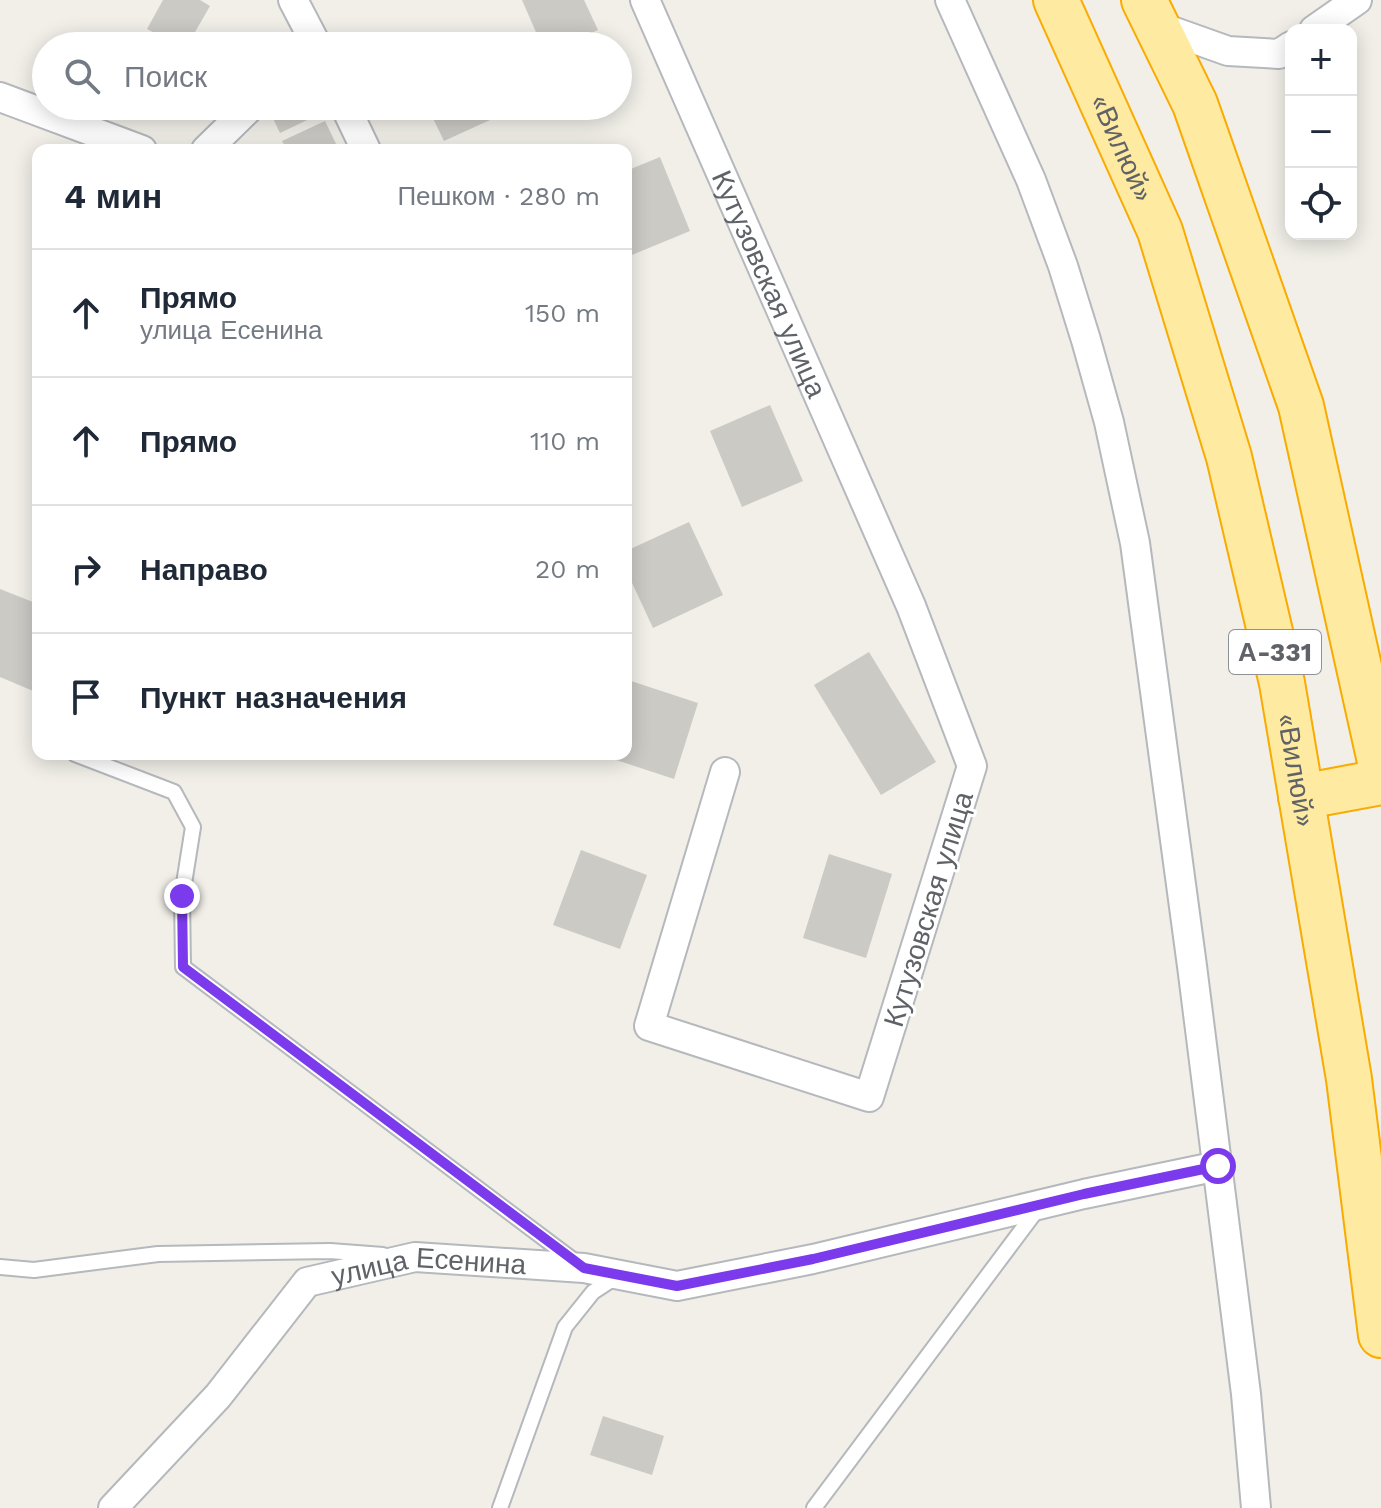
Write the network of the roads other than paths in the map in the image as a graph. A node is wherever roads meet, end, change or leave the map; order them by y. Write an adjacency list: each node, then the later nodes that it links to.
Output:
1 (293, 0): 8 (street)
2 (645, 0): 20 (street, Кутузовская улица)
3 (950, 0): 23 (street)
4 (1056, 0): 22 (highway, «Вилюй» / А-331)
5 (1357, 0): 7 (street)
6 (1150, 12): 9 (street); 19 (highway, А-331)
7 (1323, 24)
8 (309, 32)
9 (1285, 50)
10 (0, 97): 11 (street)
11 (32, 109)
12 (62, 120): 15 (street)
13 (237, 120): 16 (street)
14 (352, 120): 17 (street)
15 (126, 144)
16 (212, 144)
17 (363, 144)
18 (91, 760): 27 (lane)
19 (1381, 766)
20 (725, 772)
21 (1381, 782): 22 (highway)
22 (1301, 797): 29 (highway, «Вилюй» / А-331)
23 (1218, 1166): 24 (street, улица Есенина); 33 (street)
24 (1041, 1205): 28 (street, улица Есенина); 32 (lane)
25 (415, 1257): 26 (lane); 27 (street, улица Есенина); 30 (street, улица Есенина)
26 (0, 1267)
27 (584, 1268): 28 (street, улица Есенина)
28 (619, 1275): 31 (lane)
29 (1381, 1335)
30 (113, 1508)
31 (500, 1508)
32 (814, 1508)
33 (1256, 1508)

